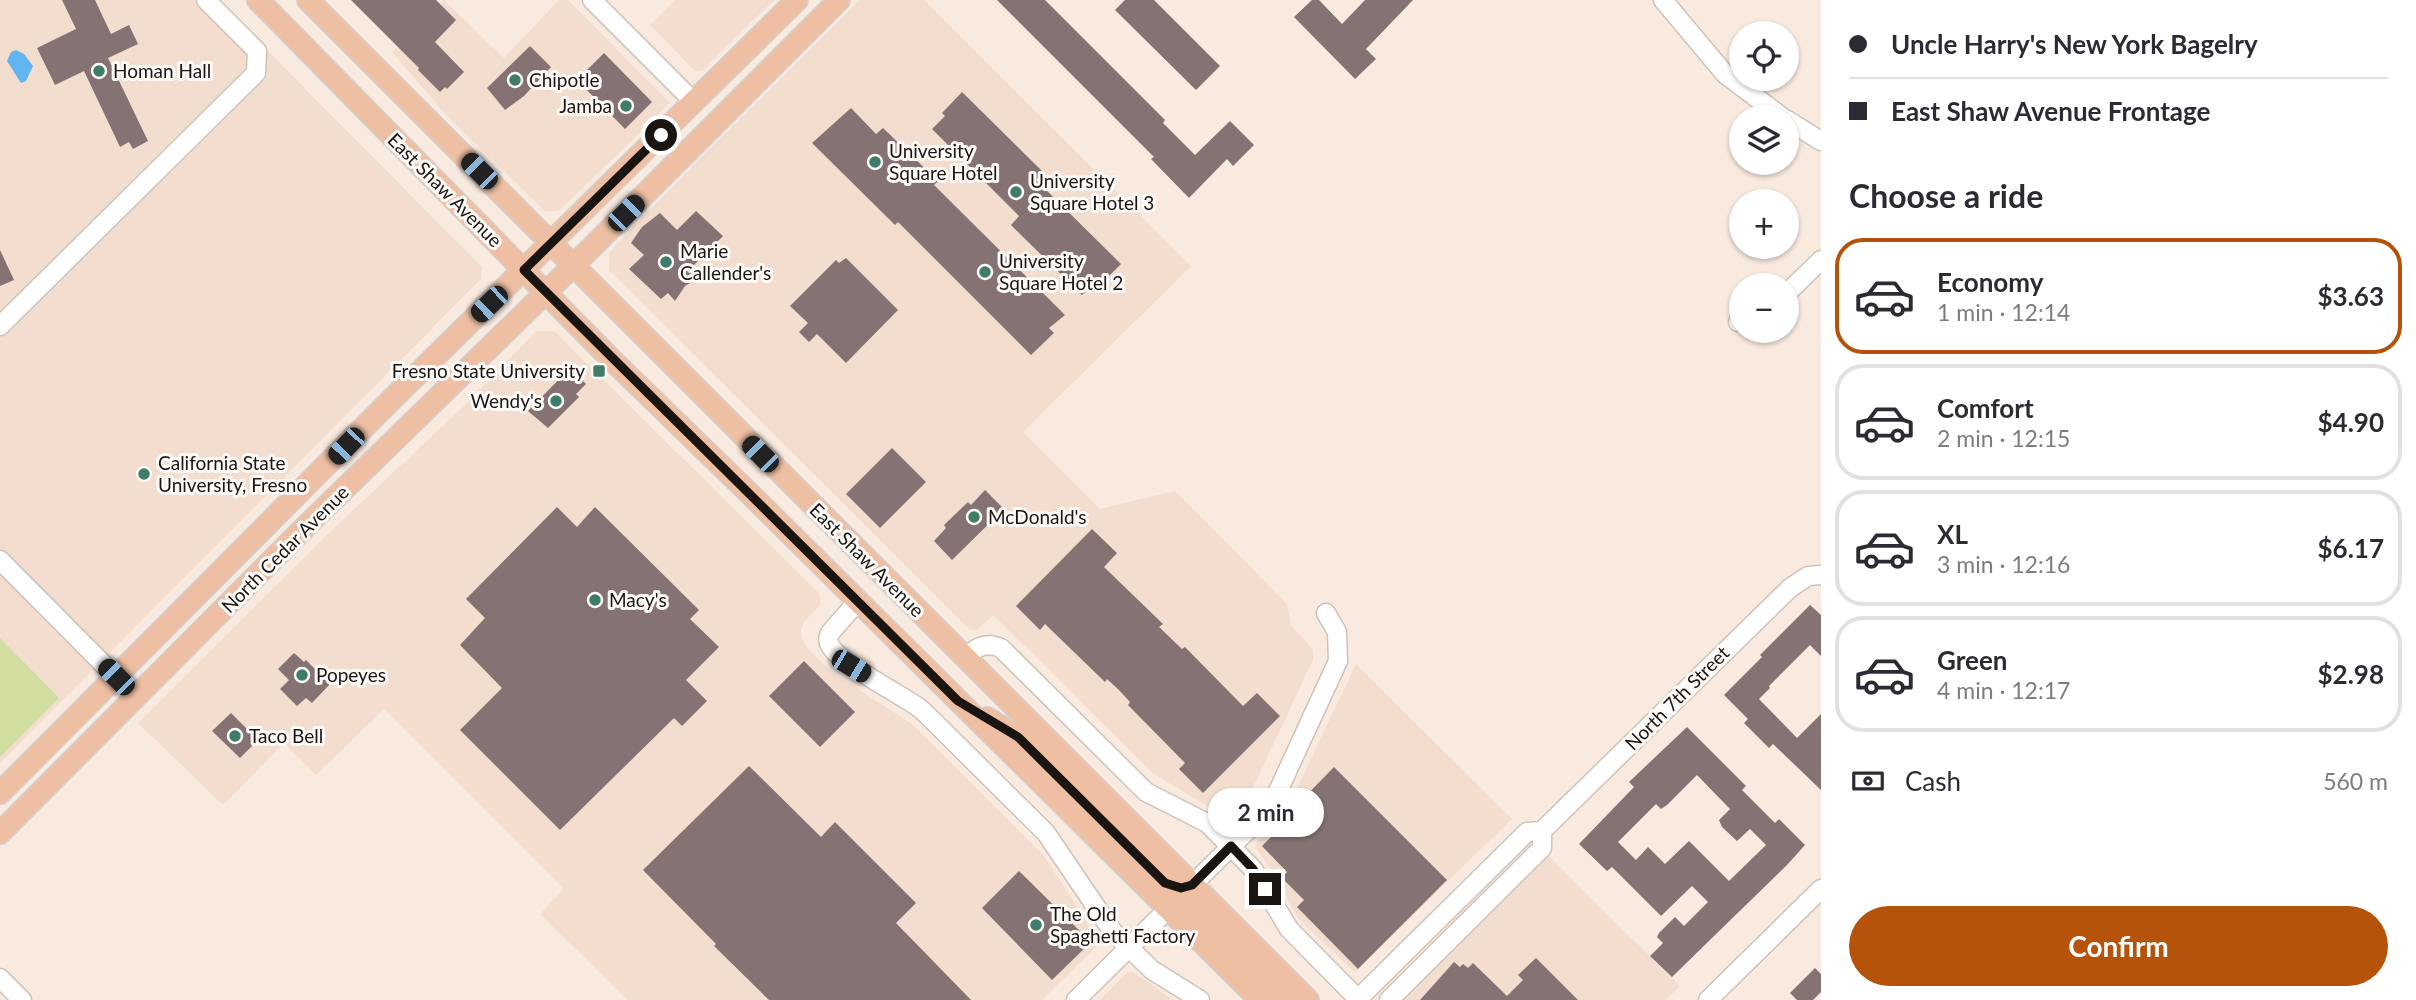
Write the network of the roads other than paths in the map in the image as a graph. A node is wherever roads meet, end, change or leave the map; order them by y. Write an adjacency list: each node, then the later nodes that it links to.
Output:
1 (206, 0): 20 (street)
2 (258, 0): 17 (main road, East Shaw Avenue)
3 (308, 0): 14 (main road, East Shaw Avenue)
4 (592, 0): 9 (street)
5 (800, 0): 9 (main road, North Cedar Avenue); 10 (main road)
6 (839, 0): 8 (main road, North Cedar Avenue)
7 (1663, 0): 11 (street)
8 (821, 10): 10 (main road, North Cedar Avenue)
9 (694, 102): 14 (main road, North Cedar Avenue)
10 (737, 102): 16 (main road, North Cedar Avenue)
11 (1766, 105)
12 (1799, 127): 13 (street)
13 (1821, 141)
14 (550, 244): 16 (main road, East Shaw Avenue); 17 (main road, North Cedar Avenue)
15 (1821, 260): 18 (street)
16 (573, 267): 19 (main road, North Cedar Avenue); 29 (main road, East Shaw Avenue)
17 (524, 270): 19 (main road, East Shaw Avenue); 21 (main road, North Cedar Avenue)
18 (1799, 281)
19 (546, 293): 23 (main road, North Cedar Avenue); 27 (main road, East Shaw Avenue)
20 (0, 326)
21 (384, 407): 22 (main road, North Cedar Avenue); 23 (main road)
22 (269, 524): 26 (main road); 30 (main road, North Cedar Avenue)
23 (299, 533): 26 (main road, North Cedar Avenue)
24 (0, 561): 30 (street)
25 (1819, 575): 33 (street, North 7th Street)
26 (247, 586): 34 (main road, North Cedar Avenue)
27 (858, 601): 31 (main road, East Shaw Avenue); 39 (street)
28 (1326, 613): 35 (street)
29 (964, 658): 35 (street); 36 (main road, East Shaw Avenue)
30 (116, 677): 32 (main road, North Cedar Avenue)
31 (958, 701): 36 (main road); 38 (main road, East Shaw Avenue)
32 (0, 793)
33 (1542, 831): 47 (street, North 7th Street); 48 (street, North 7th Street)
34 (0, 832)
35 (1231, 846): 36 (street); 47 (street)
36 (1192, 885): 46 (main road, East Shaw Avenue)
37 (1821, 888): 49 (street)
38 (1169, 908): 39 (street); 44 (main road, East Shaw Avenue); 45 (main road)
39 (1129, 948): 42 (street); 43 (street)
40 (0, 978): 41 (street)
41 (22, 1000)
42 (1076, 1000)
43 (1200, 1000)
44 (1260, 1000)
45 (1284, 1000)
46 (1308, 1000)
47 (1359, 1000)
48 (1388, 1000)
49 (1708, 1000)

